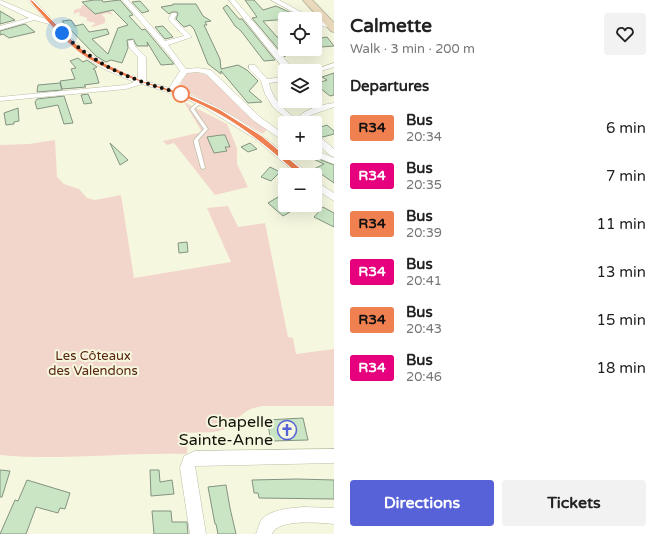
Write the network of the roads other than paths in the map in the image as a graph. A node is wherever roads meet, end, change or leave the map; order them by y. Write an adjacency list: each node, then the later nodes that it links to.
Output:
1 (31, 0): 10 (street)
2 (125, 0): 15 (street)
3 (232, 0): 16 (street)
4 (274, 0): 7 (street)
5 (307, 0): 12 (main road)
6 (0, 2): 9 (street)
7 (297, 12)
8 (174, 14): 15 (street)
9 (34, 18): 10 (street); 13 (street)
10 (52, 23): 23 (street)
11 (322, 24): 12 (street)
12 (332, 27)
13 (0, 28)
14 (131, 41): 23 (street)
15 (163, 44): 20 (street)
16 (285, 64)
17 (334, 65): 19 (street)
18 (252, 67): 22 (street)
19 (322, 69)
20 (184, 71): 24 (street); 30 (street)
21 (278, 80): 22 (street)
22 (265, 81): 28 (street)
23 (142, 82): 24 (street); 25 (street)
24 (171, 90): 26 (street)
25 (0, 99)
26 (200, 102): 35 (lane); 36 (street)
27 (334, 105): 29 (street)
28 (287, 116)
29 (304, 116)
30 (278, 133)
31 (322, 143): 32 (street)
32 (334, 154)
33 (322, 156): 34 (street)
34 (334, 161)
35 (204, 168)
36 (296, 168)
37 (322, 189): 38 (street)
38 (334, 198)
39 (334, 456): 41 (street)
40 (334, 516): 42 (street)
41 (198, 534)
42 (264, 534)

